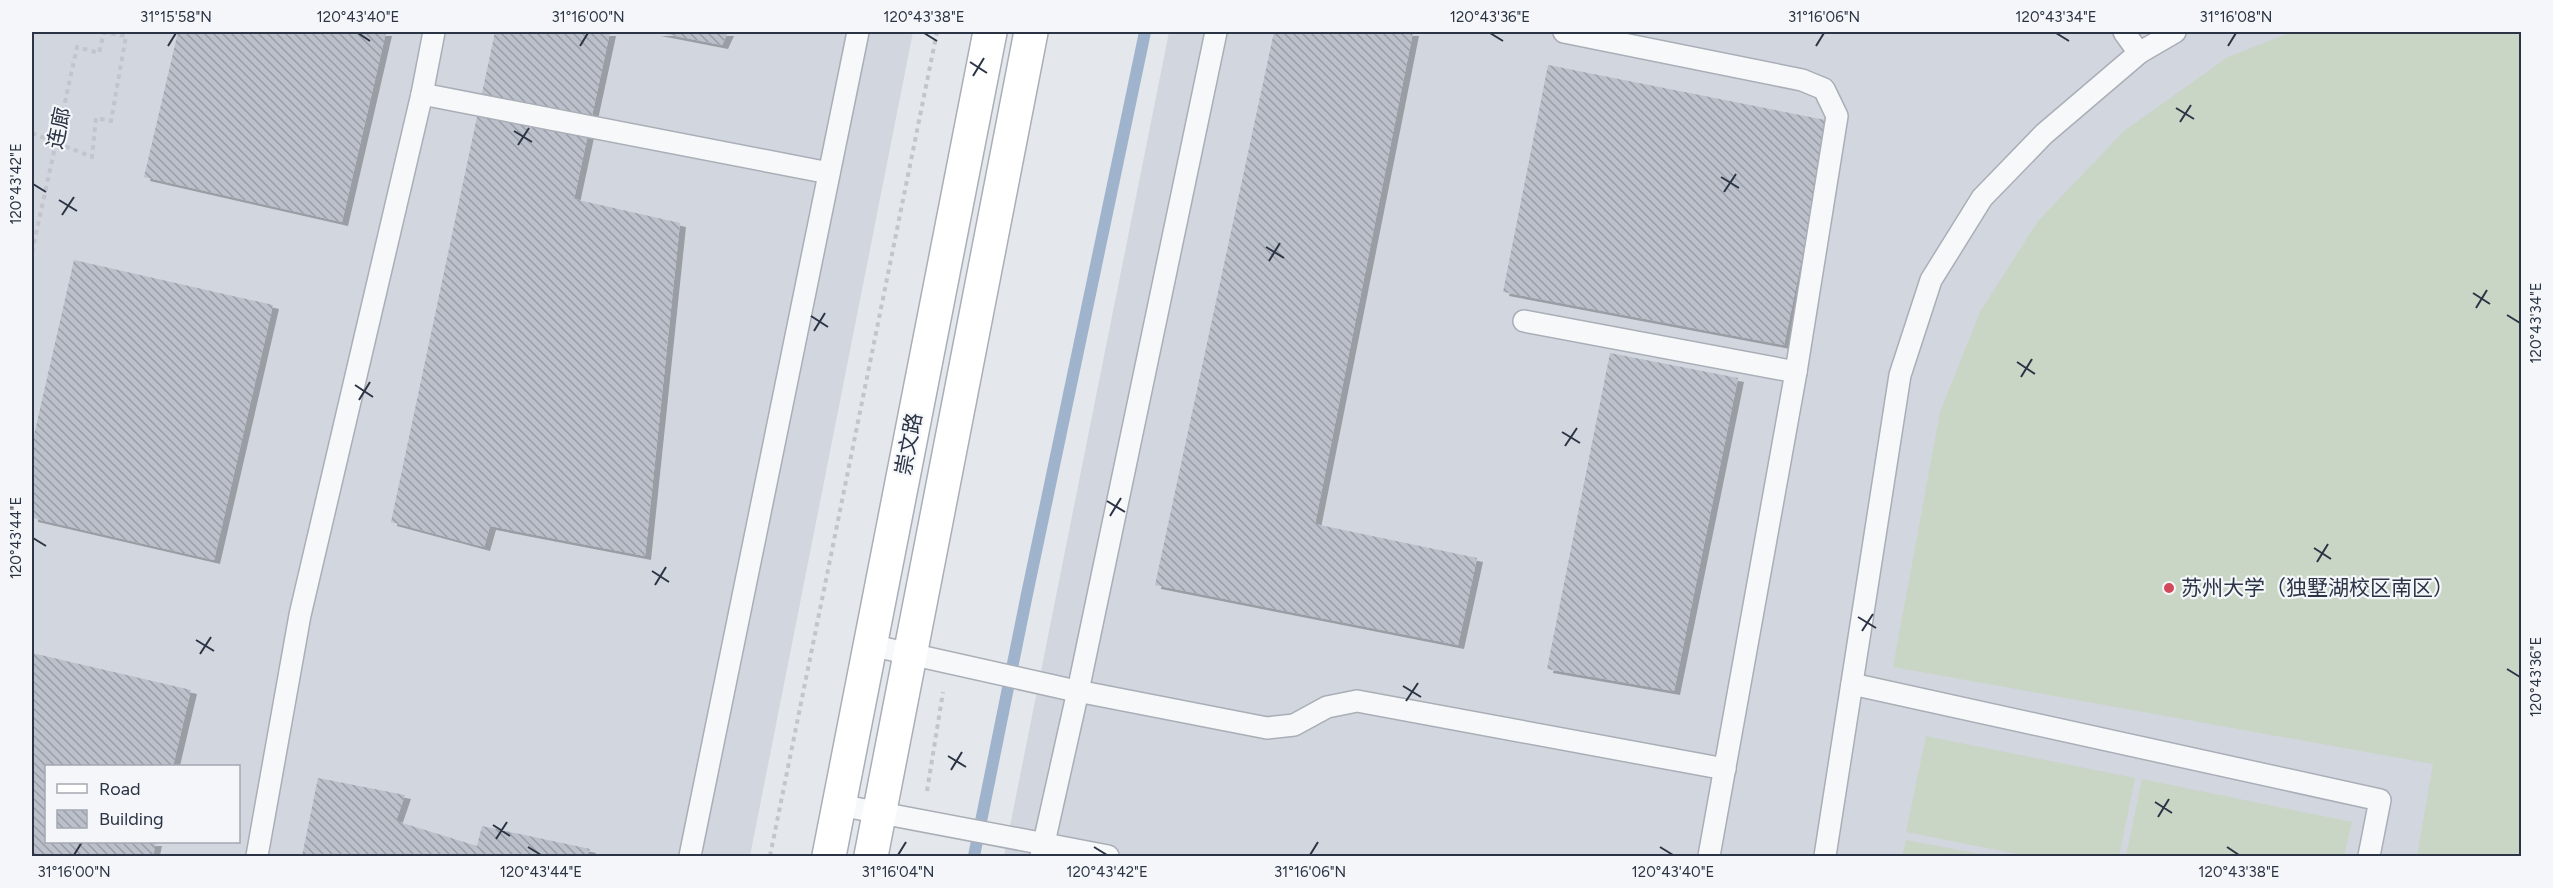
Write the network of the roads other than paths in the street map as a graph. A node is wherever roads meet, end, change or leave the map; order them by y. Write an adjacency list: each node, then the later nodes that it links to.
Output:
1 (434, 32): 10 (lane)
2 (858, 32): 11 (lane)
3 (990, 32): 14 (street, 崇文路)
4 (1031, 32): 15 (street, 崇文路)
5 (1216, 32): 17 (lane)
6 (1564, 32): 13 (lane)
7 (2124, 32): 9 (lane)
8 (2175, 32): 9 (lane)
9 (2139, 53): 16 (lane)
10 (422, 94): 11 (lane); 22 (lane)
11 (829, 172): 23 (lane)
12 (1524, 321): 13 (lane)
13 (1796, 372): 18 (lane)
14 (870, 645): 15 (lane); 19 (street, 崇文路)
15 (910, 653): 17 (lane); 20 (street, 崇文路)
16 (1852, 684): 28 (lane); 29 (lane)
17 (1078, 691): 18 (lane); 21 (lane)
18 (1725, 769): 27 (lane)
19 (839, 805): 20 (lane); 24 (street, 崇文路)
20 (879, 813): 21 (lane); 25 (street, 崇文路)
21 (1042, 850): 26 (lane)
22 (257, 856)
23 (690, 856)
24 (829, 856)
25 (871, 856)
26 (1108, 856)
27 (1709, 856)
28 (1825, 856)
29 (2369, 856)

